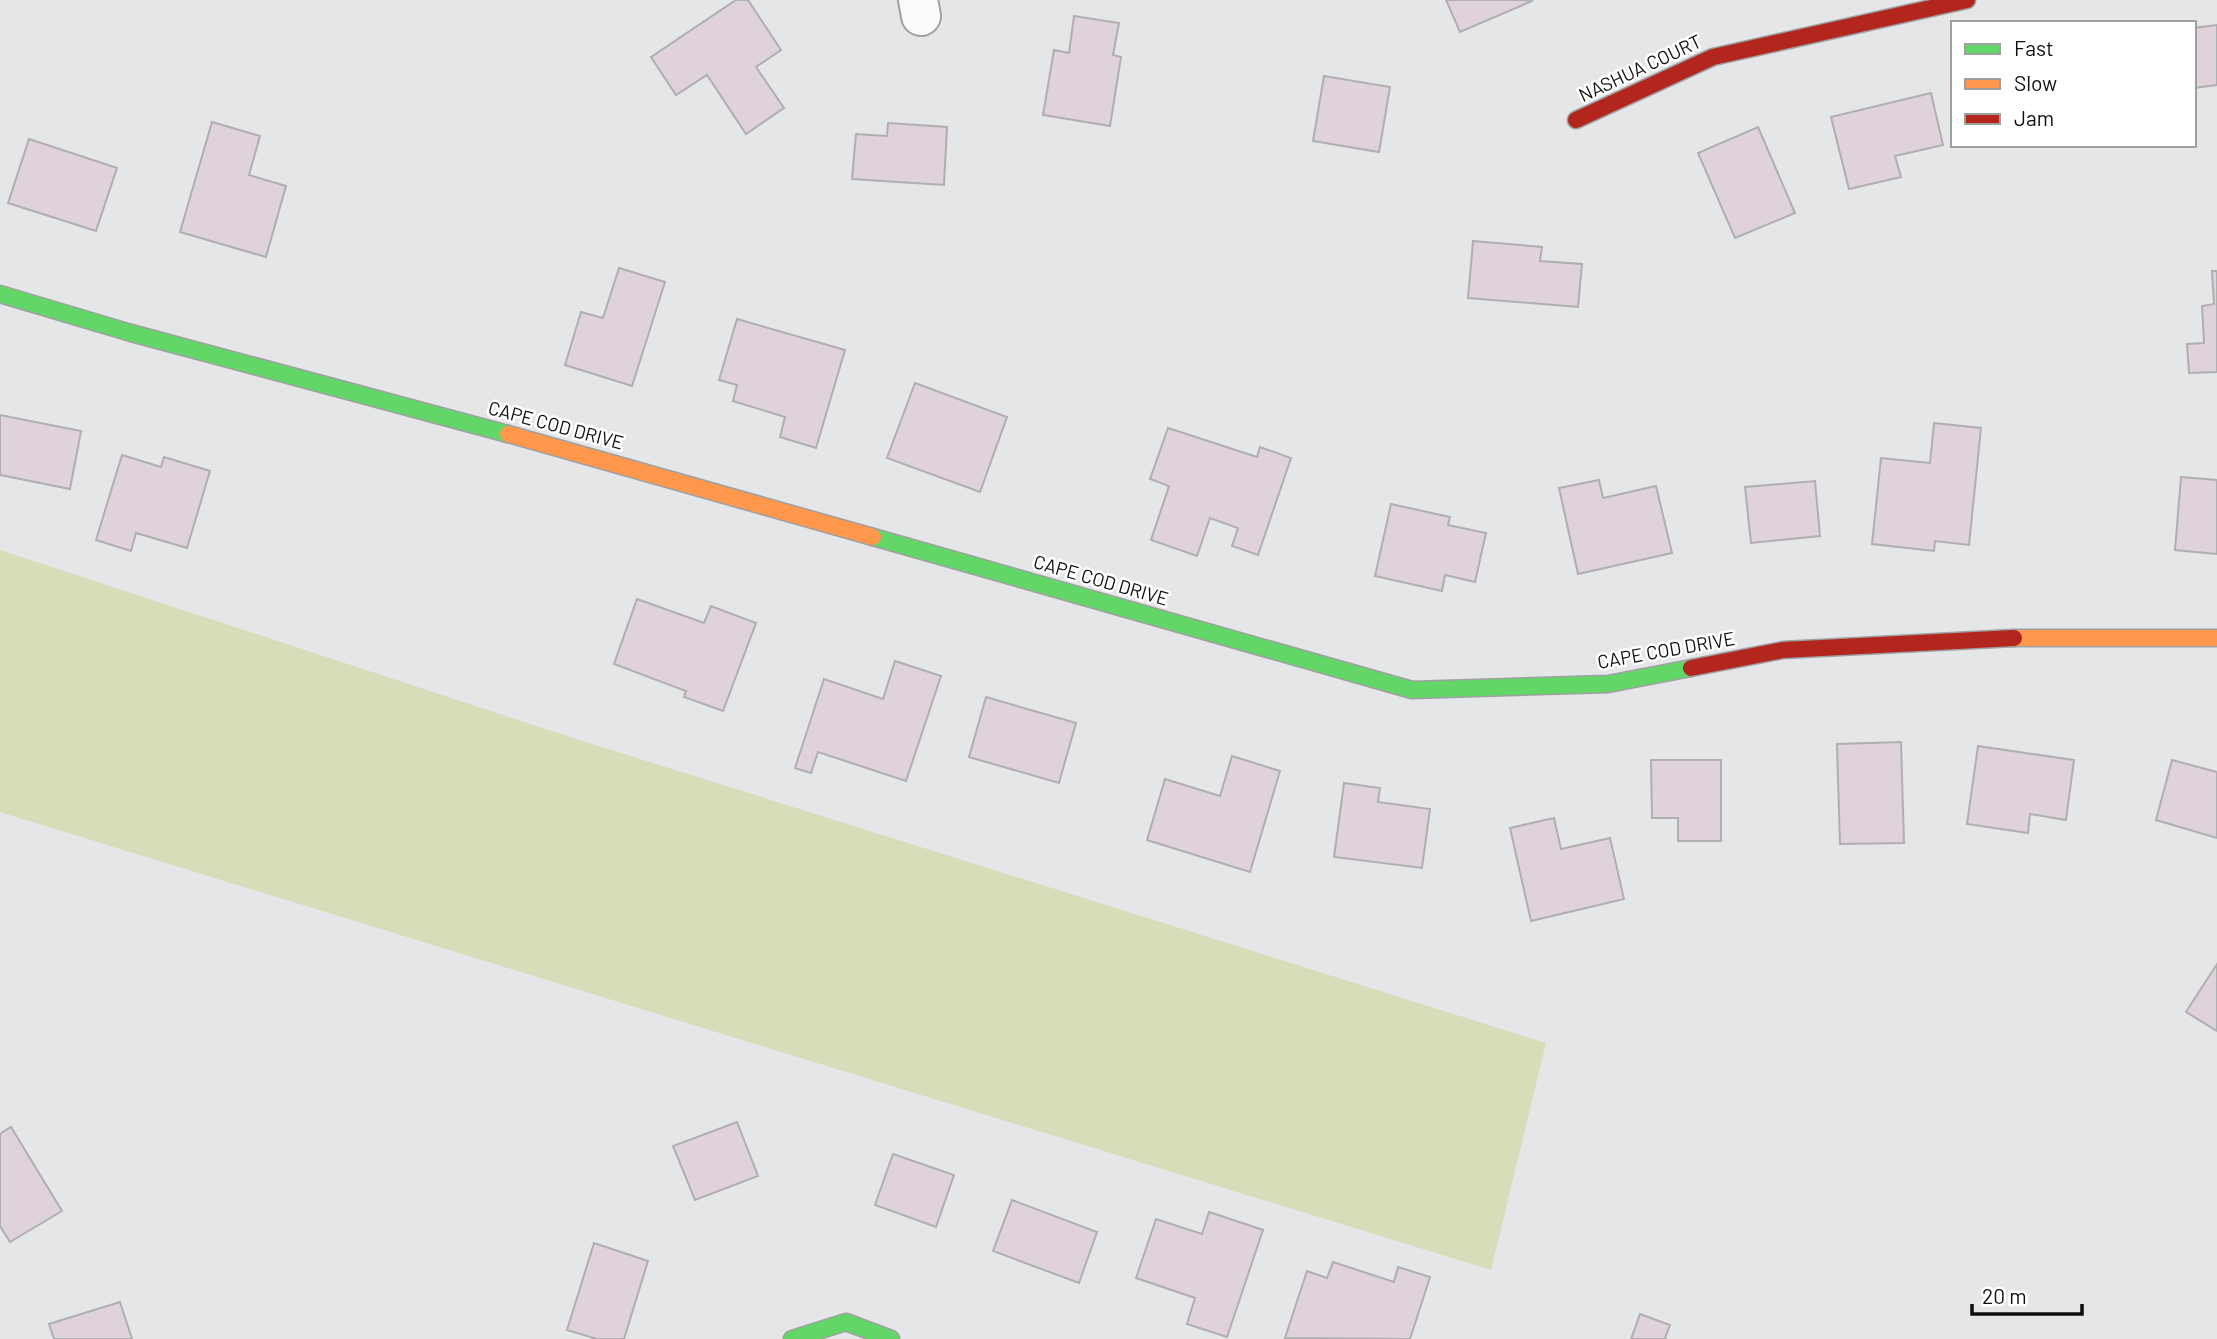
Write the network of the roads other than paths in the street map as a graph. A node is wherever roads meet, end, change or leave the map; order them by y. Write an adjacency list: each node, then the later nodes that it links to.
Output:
1 (1967, 0): 2 (street, NASHUA COURT)
2 (1576, 120)
3 (0, 294): 4 (street, CAPE COD DRIVE)
4 (2217, 638)
5 (792, 1339): 6 (street)
6 (891, 1339)

